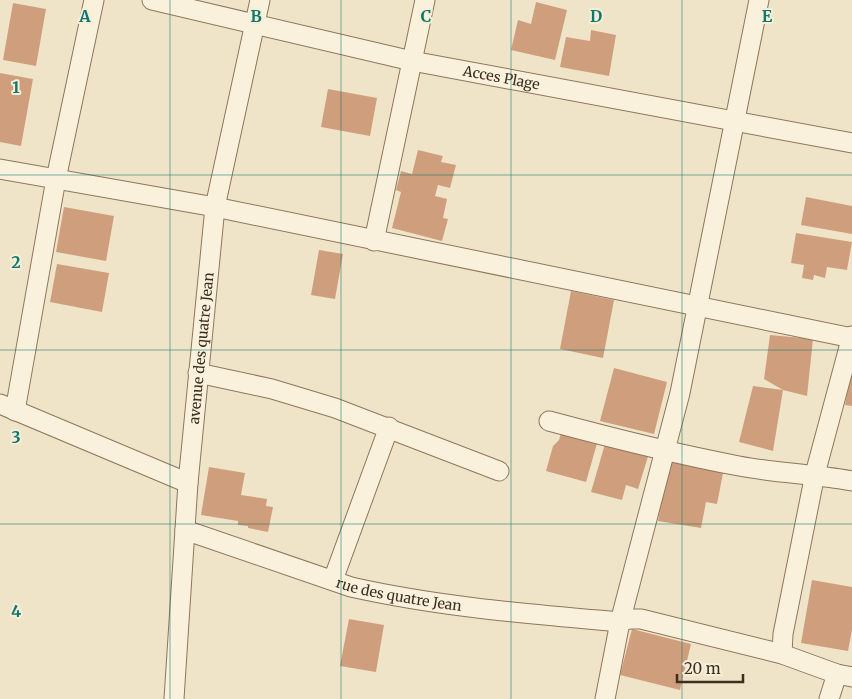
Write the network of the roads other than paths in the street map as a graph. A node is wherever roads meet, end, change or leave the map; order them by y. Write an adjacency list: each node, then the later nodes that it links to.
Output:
1 (94, 0): 11 (street)
2 (152, 0): 6 (street, Acces Plage)
3 (260, 0): 6 (street, avenue des quatre Jean)
4 (425, 0): 7 (street)
5 (759, 0): 8 (street)
6 (254, 25): 7 (street, Acces Plage); 12 (street, avenue des quatre Jean)
7 (412, 61): 8 (street, Acces Plage); 13 (street)
8 (733, 121): 9 (street, Acces Plage); 14 (street)
9 (852, 143)
10 (0, 169): 11 (street)
11 (56, 179): 12 (street); 17 (street)
12 (215, 207): 13 (street); 16 (street, avenue des quatre Jean)
13 (374, 241): 14 (street)
14 (698, 306): 15 (street); 20 (street)
15 (852, 337): 22 (street)
16 (198, 373): 19 (street); 24 (street, avenue des quatre Jean)
17 (8, 407): 24 (street)
18 (549, 421): 20 (street)
19 (389, 427): 21 (street); 26 (street)
20 (666, 452): 22 (street); 27 (street)
21 (499, 471)
22 (815, 474): 23 (street); 28 (street)
23 (852, 482)
24 (188, 483): 25 (street, avenue des quatre Jean)
25 (185, 530): 26 (street, rue des quatre Jean); 30 (street, avenue des quatre Jean)
26 (333, 580): 27 (street, rue des quatre Jean)
27 (620, 622): 28 (street, rue des quatre Jean); 31 (street)
28 (782, 654): 29 (street, rue des quatre Jean)
29 (844, 676): 32 (street)
30 (174, 699)
31 (605, 699)
32 (830, 699)

